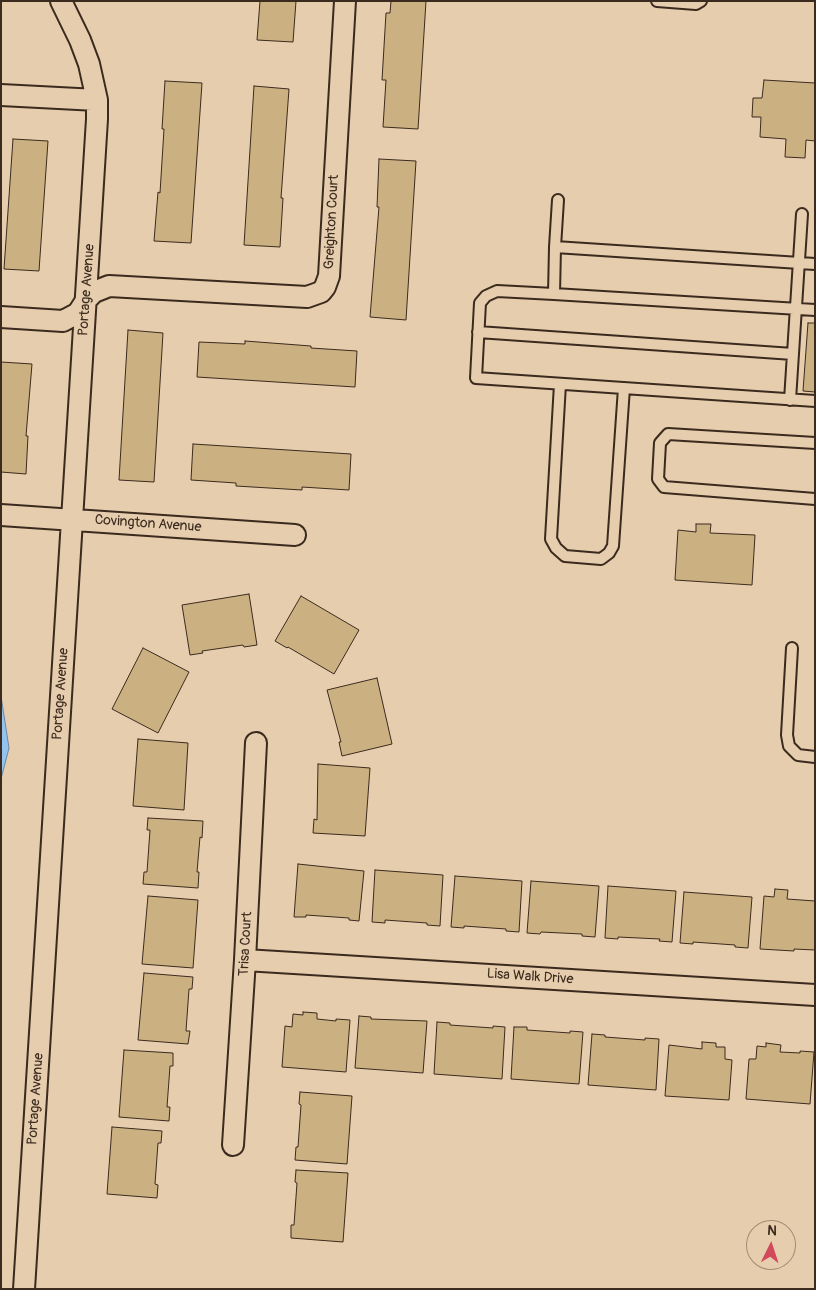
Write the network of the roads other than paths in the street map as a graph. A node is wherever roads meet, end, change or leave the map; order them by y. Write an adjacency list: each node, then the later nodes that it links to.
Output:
1 (61, 1): 6 (street, Portage Avenue)
2 (345, 1): 13 (street, Greighton Court)
3 (657, 1): 4 (lane)
4 (701, 1)
5 (1, 95): 6 (street)
6 (97, 100): 13 (street, Portage Avenue)
7 (558, 200): 9 (lane)
8 (802, 214): 10 (lane)
9 (556, 247): 10 (lane); 12 (lane)
10 (799, 262): 11 (lane); 14 (lane)
11 (815, 264)
12 (554, 294): 14 (lane); 17 (lane)
13 (86, 299): 16 (street); 26 (street, Portage Avenue)
14 (796, 308): 15 (lane); 18 (lane)
15 (815, 310)
16 (1, 317)
17 (478, 332): 18 (lane); 19 (lane)
18 (793, 354): 21 (lane)
19 (560, 384): 20 (lane); 20 (lane)
20 (624, 388): 21 (lane)
21 (790, 400): 22 (lane)
22 (815, 401)
23 (815, 443): 24 (lane)
24 (815, 499)
25 (1, 515): 26 (street, Covington Avenue)
26 (72, 519): 27 (street, Covington Avenue); 34 (street, Portage Avenue)
27 (295, 535)
28 (792, 648): 30 (lane)
29 (256, 743): 31 (street, Trisa Court)
30 (815, 758)
31 (245, 960): 32 (street, Lisa Walk Drive); 33 (street, Trisa Court)
32 (815, 996)
33 (233, 1144)
34 (24, 1289)

